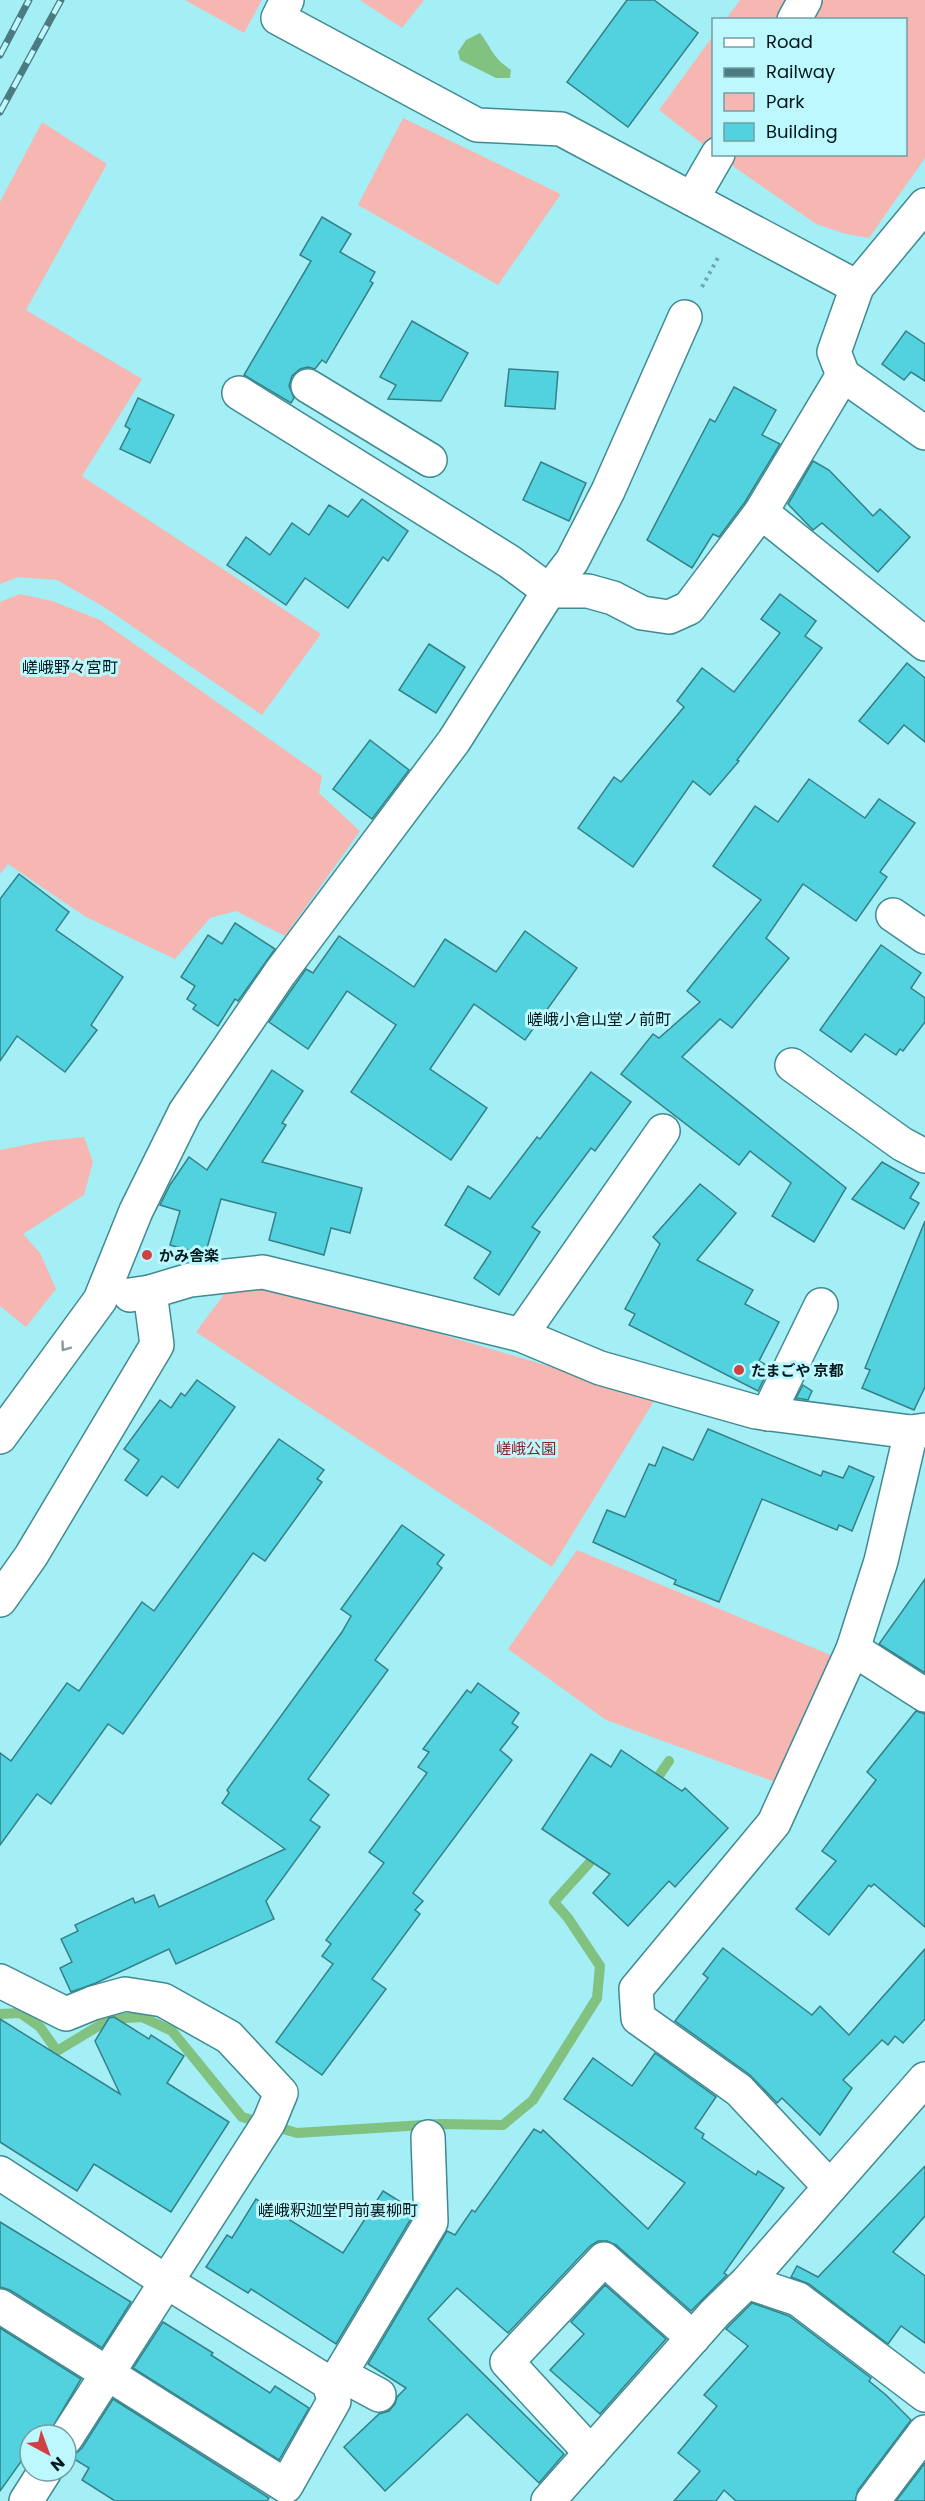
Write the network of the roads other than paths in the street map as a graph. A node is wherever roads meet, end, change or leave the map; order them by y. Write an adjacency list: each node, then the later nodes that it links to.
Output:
1 (286, 0): 5 (street)
2 (805, 0): 3 (street)
3 (795, 18)
4 (717, 156): 5 (street)
5 (692, 199): 7 (street)
6 (925, 205): 7 (street)
7 (857, 287): 9 (street)
8 (685, 317): 15 (street)
9 (843, 375): 12 (street); 14 (street)
10 (308, 386): 13 (street)
11 (239, 393): 15 (street)
12 (925, 434)
13 (430, 459)
14 (762, 512): 15 (street); 16 (street)
15 (549, 591): 23 (street)
16 (925, 644)
17 (893, 915): 18 (street)
18 (925, 937)
19 (792, 1065): 21 (street)
20 (663, 1131): 25 (street)
21 (925, 1156)
22 (150, 1292): 23 (street); 25 (street); 29 (street)
23 (93, 1299): 28 (street, one-way to 28)
24 (820, 1305): 26 (street)
25 (521, 1335): 26 (street)
26 (768, 1414): 27 (street)
27 (918, 1431): 30 (street)
28 (0, 1437)
29 (0, 1599)
30 (853, 1649): 31 (street); 36 (street)
31 (925, 1695)
32 (0, 1981): 37 (street)
33 (925, 2079): 36 (street)
34 (428, 2137): 42 (street)
35 (0, 2173): 37 (street)
36 (831, 2187): 38 (street)
37 (166, 2282): 41 (street); 42 (street)
38 (747, 2282): 40 (street); 44 (street)
39 (0, 2306): 41 (street)
40 (693, 2338): 47 (street); 47 (street)
41 (107, 2374): 42 (street); 45 (street)
42 (335, 2378): 43 (street)
43 (379, 2395)
44 (925, 2395)
45 (76, 2423)
46 (925, 2432): 51 (street)
47 (591, 2453): 50 (street)
48 (37, 2483): 49 (street)
49 (26, 2501)
50 (548, 2501)
51 (873, 2501)

